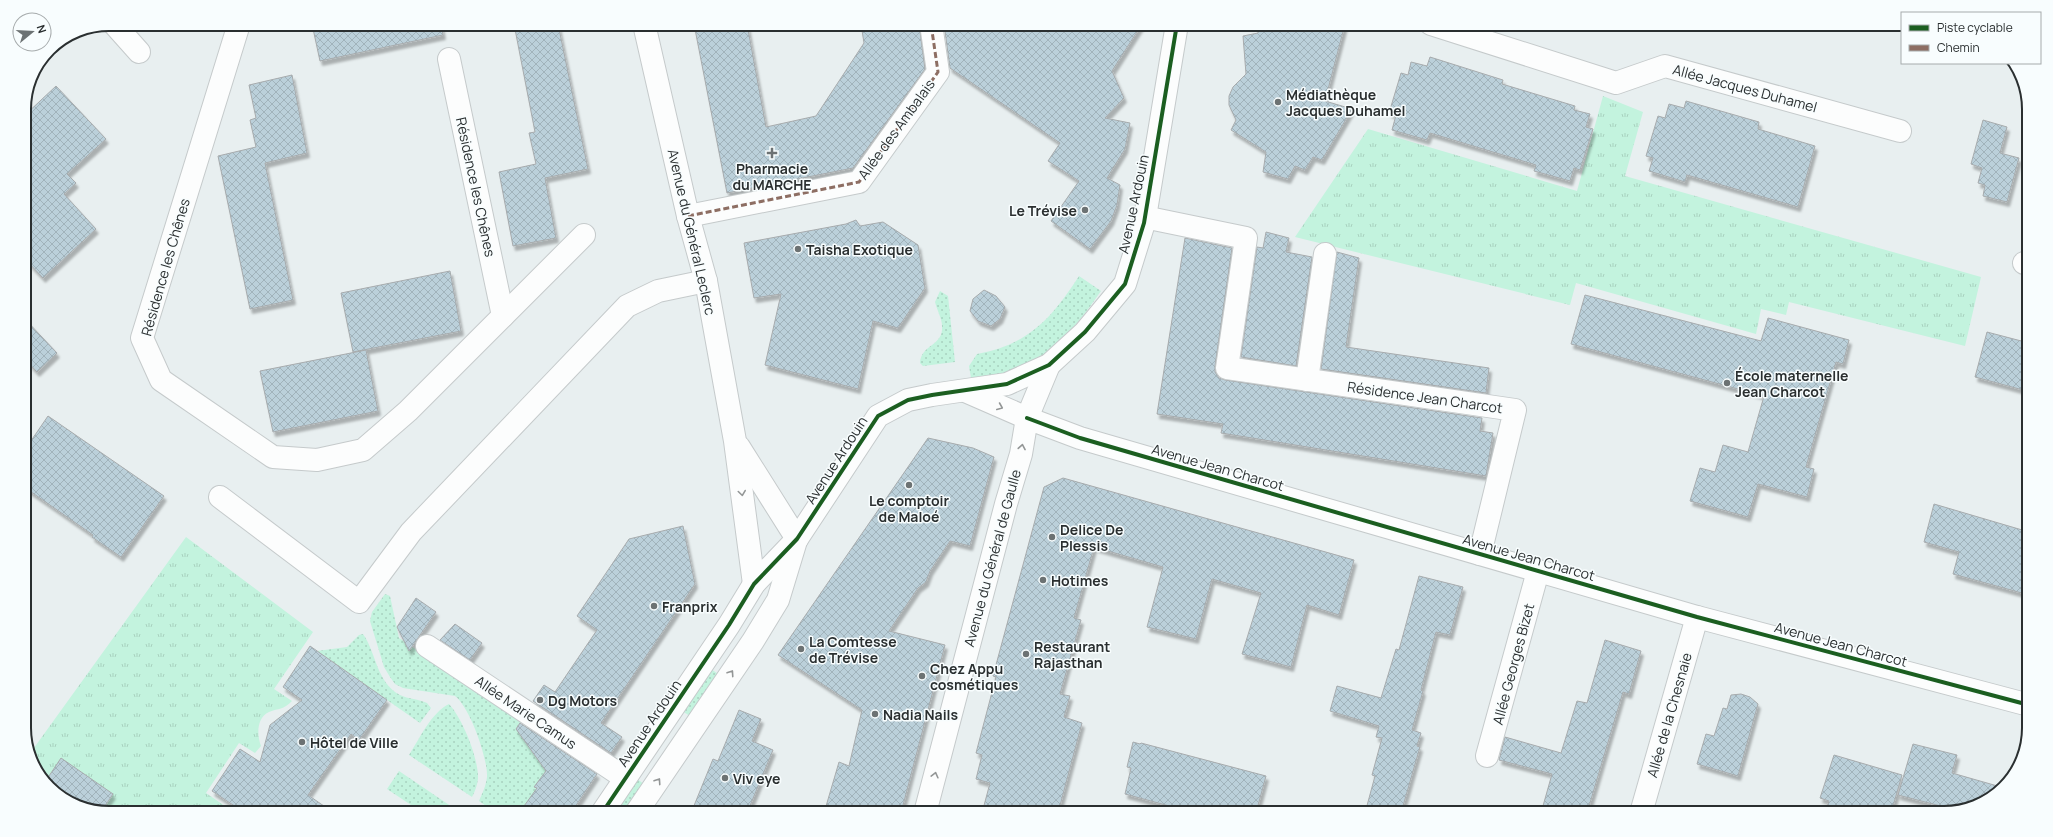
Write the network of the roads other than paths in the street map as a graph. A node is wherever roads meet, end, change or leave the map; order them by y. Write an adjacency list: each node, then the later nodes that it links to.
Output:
1 (120, 31): 7 (street)
2 (237, 31): 15 (street, Résidence les Chênes)
3 (646, 31): 10 (street, Avenue du Général Leclerc)
4 (932, 31): 10 (street, Allée des Ambalais)
5 (1176, 31): 11 (street, Avenue Ardouin)
6 (1454, 31): 9 (street, Allée Jacques Duhamel)
7 (139, 52)
8 (449, 59): 15 (street, Résidence les Chênes)
9 (1900, 131)
10 (688, 216): 14 (street, Avenue du Général Leclerc)
11 (1144, 217): 16 (street, Avenue Ardouin); 17 (street, Résidence Jean Charcot)
12 (584, 235): 15 (street, Résidence les Chênes)
13 (1324, 254): 17 (street)
14 (706, 281): 20 (street, Avenue du Général Leclerc); 21 (street)
15 (503, 316)
16 (1049, 365): 18 (street, Avenue Ardouin); 19 (street, Avenue Ardouin)
17 (1307, 380): 23 (street, Résidence Jean Charcot)
18 (964, 391): 19 (street, one-way to 19); 22 (street, Avenue Ardouin)
19 (1027, 418): 23 (street, Avenue Jean Charcot); 33 (street, Avenue du Général de Gaulle, one-way to 19)
20 (736, 441): 22 (street, Avenue du Général Leclerc); 25 (street, Avenue du Général Leclerc, one-way to 25)
21 (220, 498)
22 (797, 539): 25 (street, Avenue Ardouin); 32 (street, Avenue Ardouin, one-way to 22)
23 (1480, 554): 24 (street, Avenue Jean Charcot)
24 (1538, 571): 26 (street, Avenue Jean Charcot); 29 (street, Allée Georges Bizet)
25 (754, 584): 30 (street, Avenue Ardouin)
26 (1698, 617): 28 (street, Avenue Jean Charcot); 34 (street, Allée de la Chesnaie)
27 (427, 646): 30 (street, Allée Marie Camus)
28 (2022, 704)
29 (1487, 756)
30 (625, 778): 31 (street, Avenue Ardouin)
31 (607, 806)
32 (641, 806)
33 (927, 806)
34 (1643, 806)

